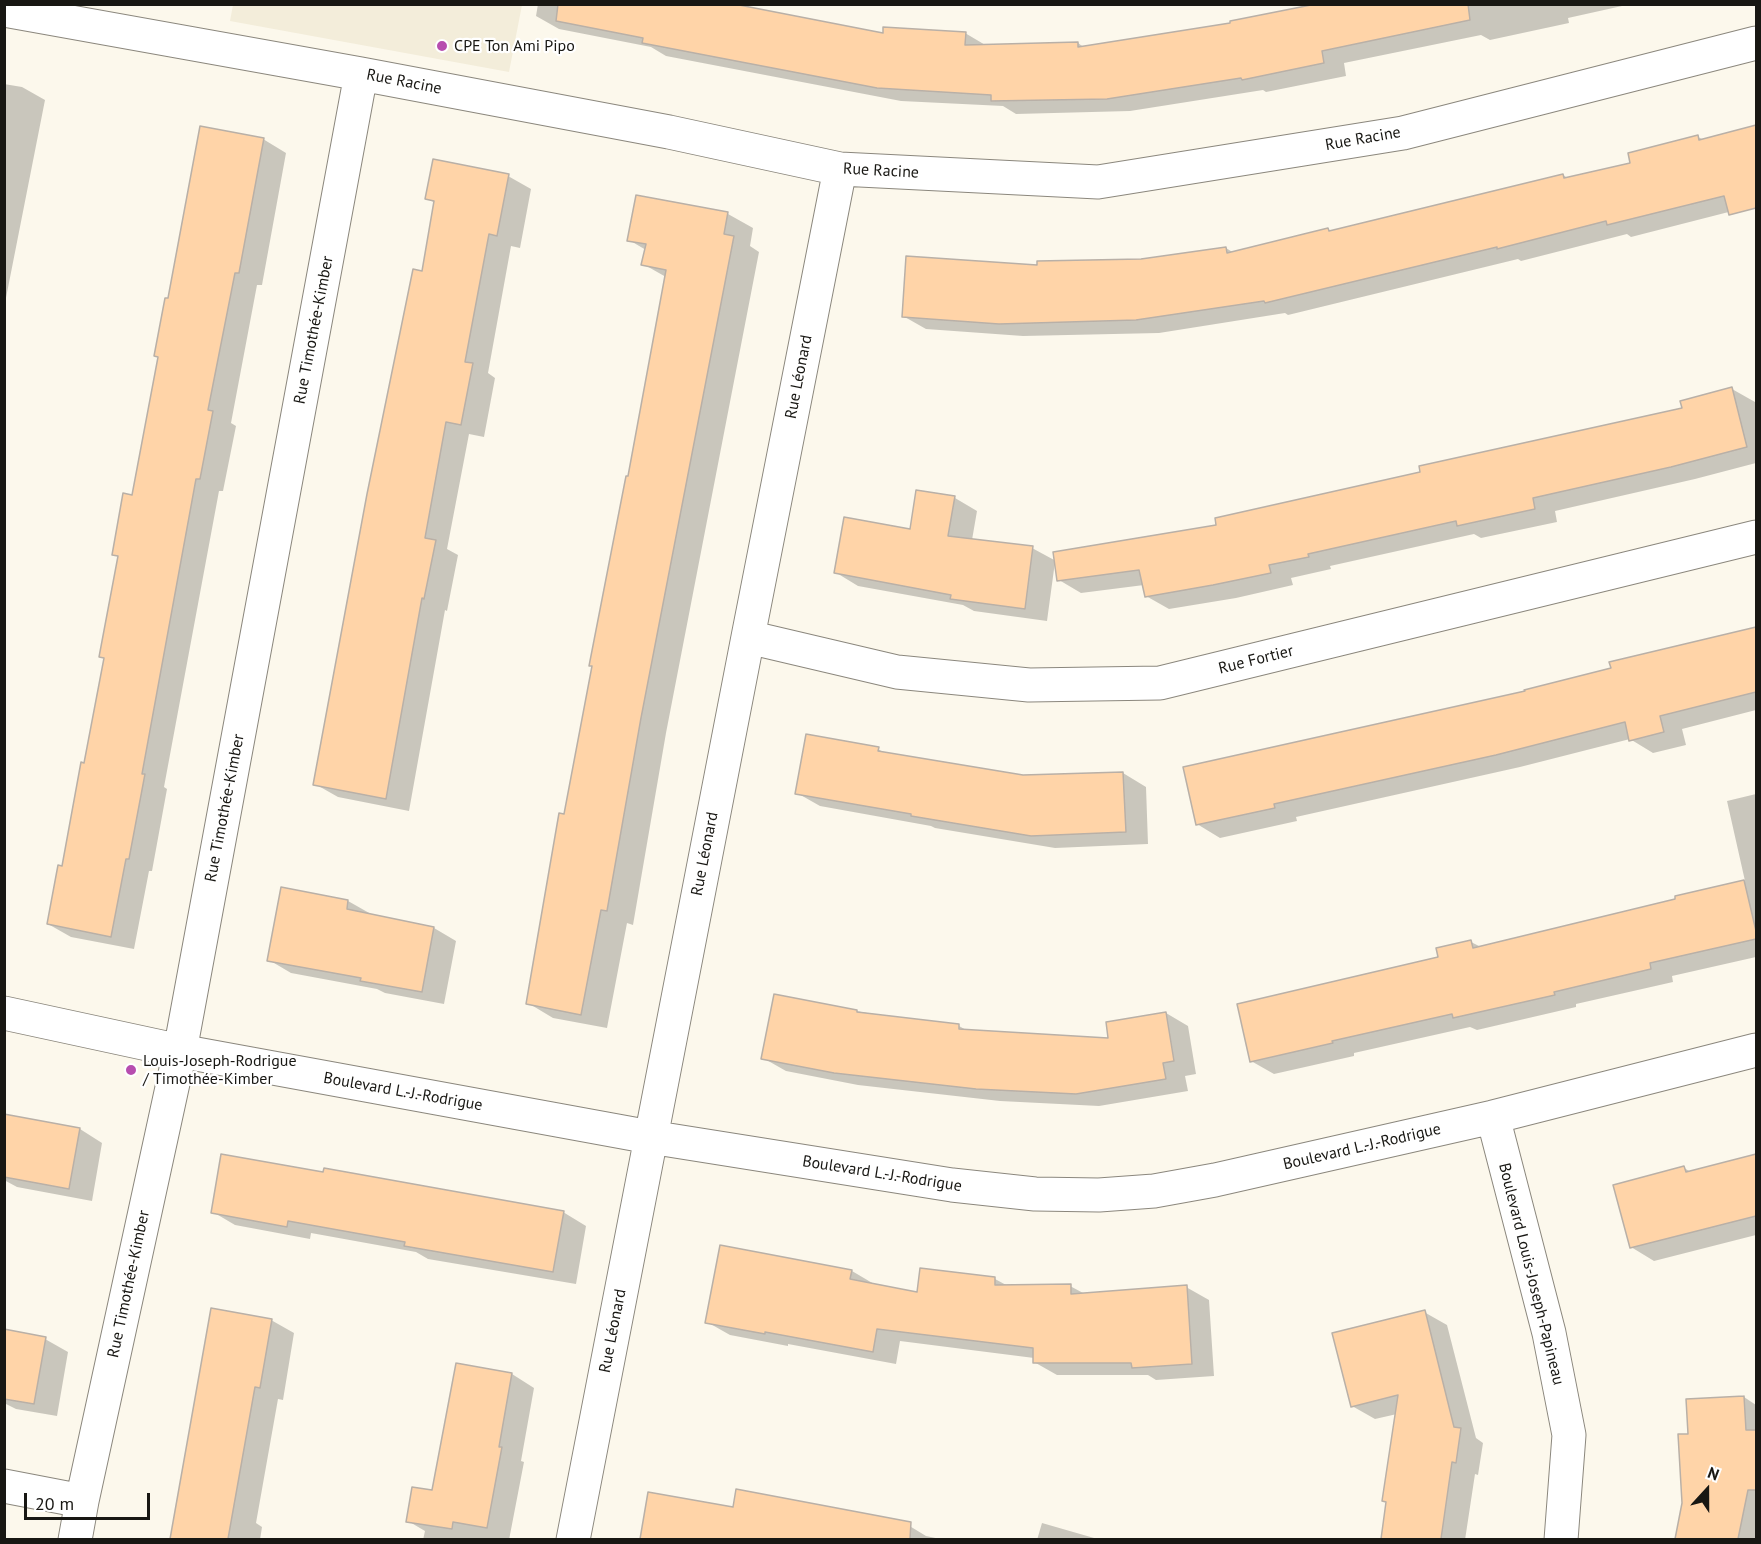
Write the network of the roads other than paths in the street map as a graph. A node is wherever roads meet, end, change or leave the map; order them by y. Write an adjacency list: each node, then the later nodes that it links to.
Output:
1 (4, 10): 3 (street, Rue Racine)
2 (1756, 42): 4 (street, Rue Racine)
3 (361, 74): 4 (street, Rue Racine); 9 (street, Rue Timothée-Kimber)
4 (840, 169): 6 (street, Rue Léonard)
5 (1756, 537): 6 (street, Rue Fortier)
6 (748, 637): 11 (street, Rue Léonard)
7 (4, 1013): 9 (street, Boulevard L.-J.-Rodrigue)
8 (1756, 1050): 10 (street, Boulevard L.-J.-Rodrigue)
9 (180, 1052): 11 (street, Boulevard L.-J.-Rodrigue); 13 (street, Rue Timothée-Kimber)
10 (1492, 1117): 11 (street, Boulevard L.-J.-Rodrigue); 16 (street, Boulevard Louis-Joseph-Papineau)
11 (650, 1137): 15 (street, Rue Léonard)
12 (4, 1486): 13 (street)
13 (82, 1501): 14 (street, Rue Timothée-Kimber)
14 (75, 1539)
15 (573, 1539)
16 (1562, 1539)

